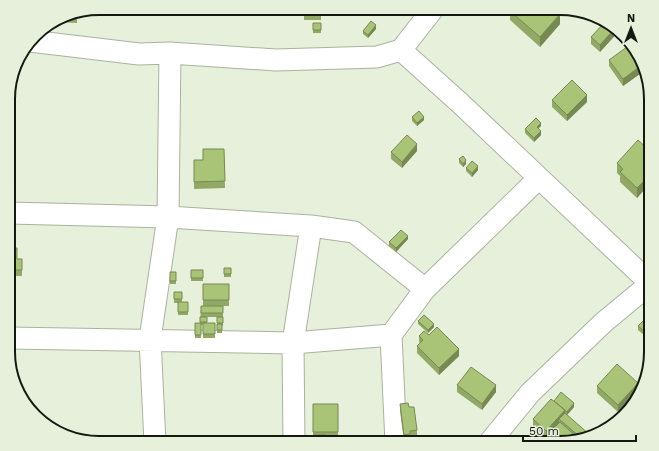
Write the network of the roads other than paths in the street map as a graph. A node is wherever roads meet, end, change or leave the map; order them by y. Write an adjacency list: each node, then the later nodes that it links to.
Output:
1 (429, 15): 3 (street)
2 (38, 42): 4 (street)
3 (401, 50): 4 (street); 5 (street)
4 (170, 54): 7 (street)
5 (538, 178): 9 (street); 10 (street)
6 (15, 213): 7 (street)
7 (168, 217): 8 (street); 14 (street)
8 (311, 226): 10 (street); 15 (street)
9 (644, 278)
10 (424, 289): 12 (street)
11 (644, 289): 19 (street)
12 (391, 335): 15 (street); 18 (street)
13 (15, 338): 14 (street)
14 (150, 340): 15 (street); 16 (street)
15 (293, 343): 17 (street)
16 (155, 436)
17 (294, 436)
18 (396, 436)
19 (495, 436)

